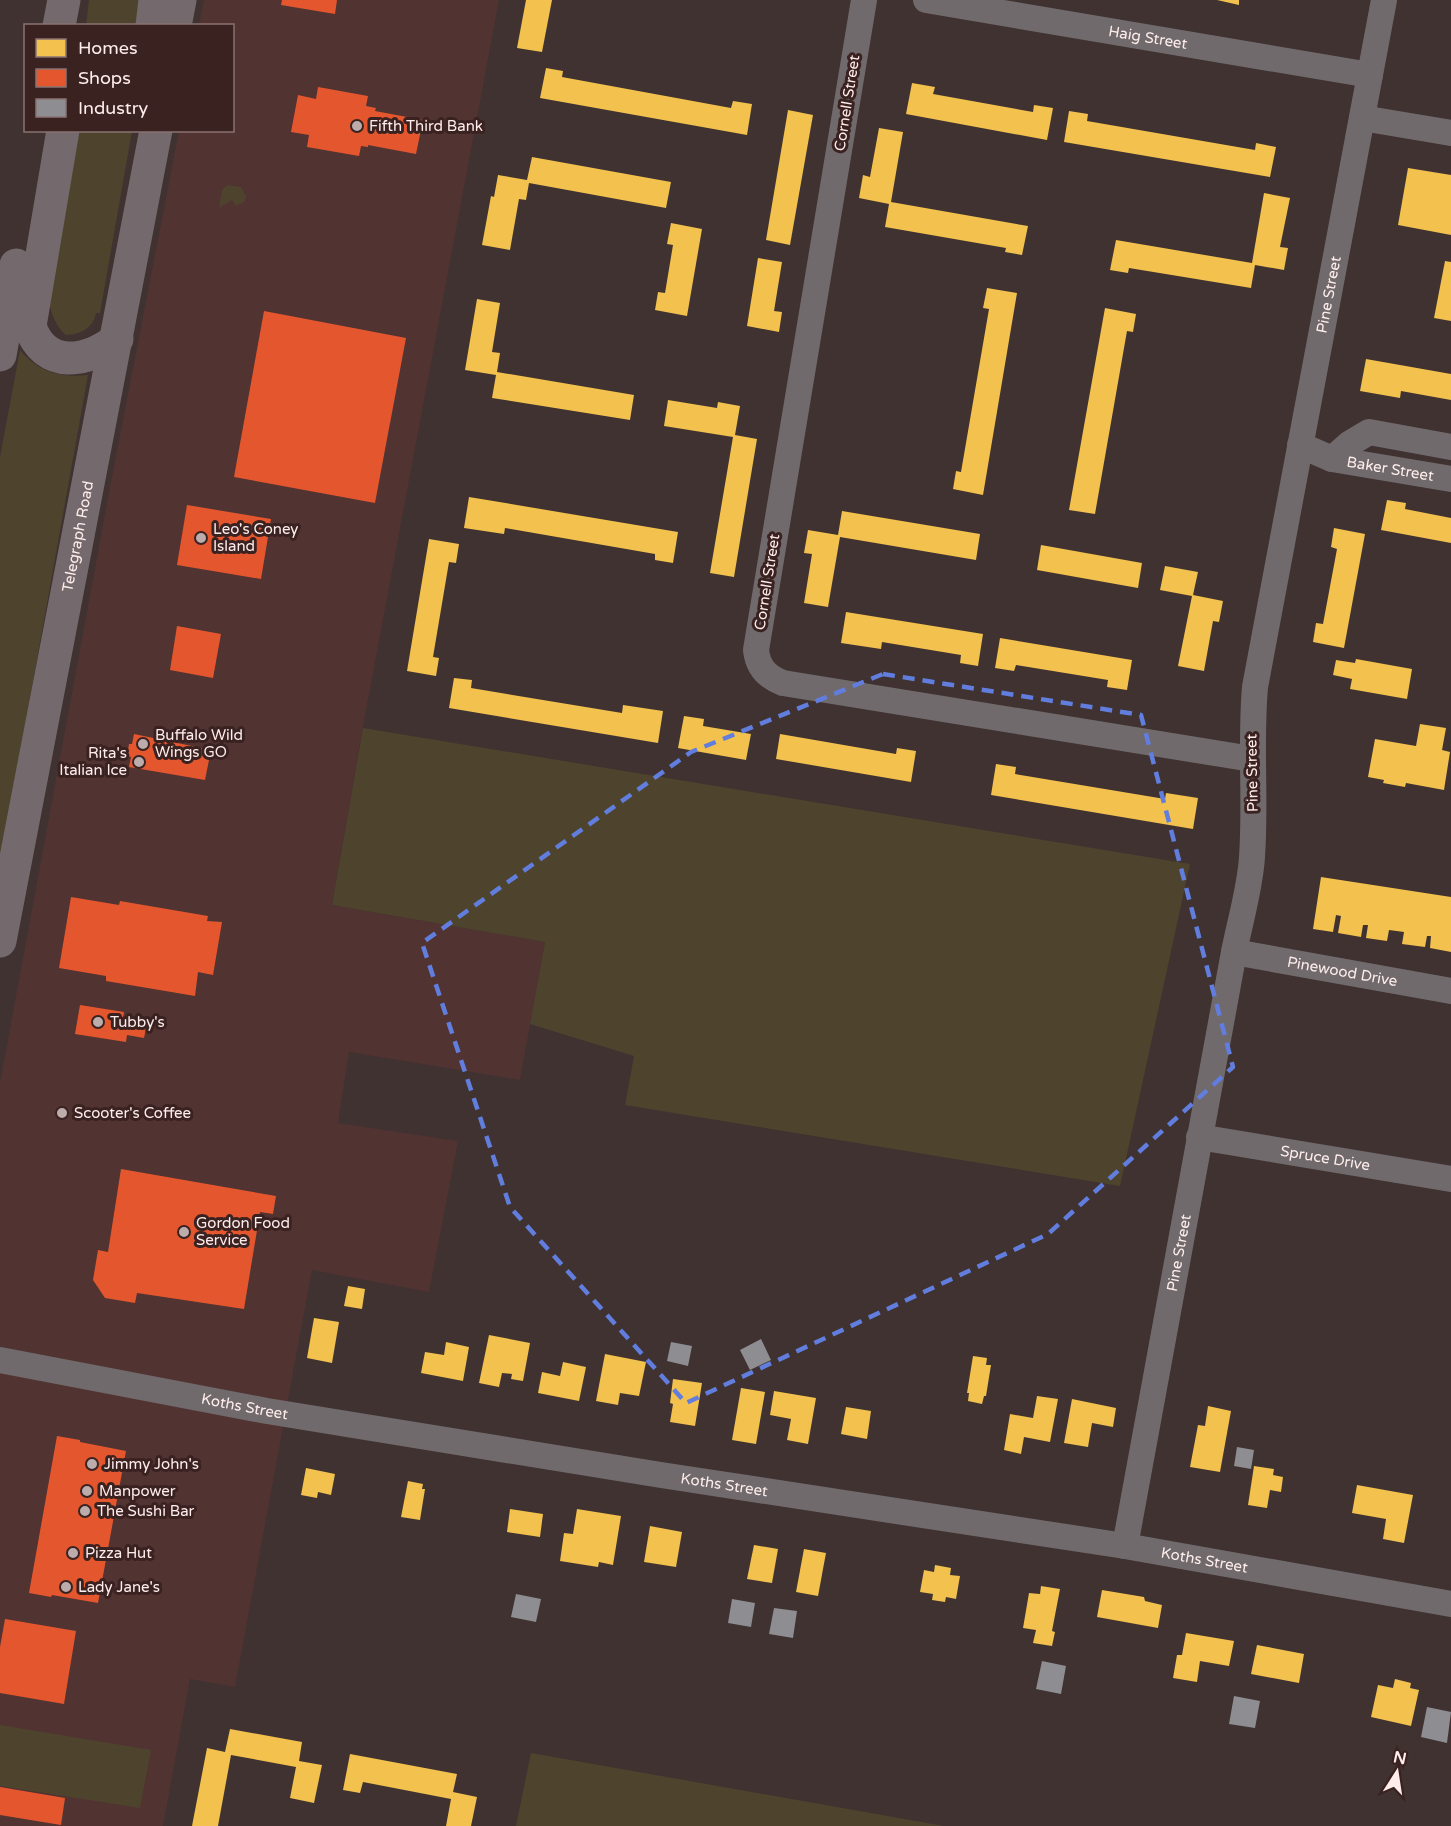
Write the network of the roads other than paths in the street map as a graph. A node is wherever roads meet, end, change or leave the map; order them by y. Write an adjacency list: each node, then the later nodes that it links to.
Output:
1 (64, 0): 8 (main road)
2 (76, 0): 9 (main road)
3 (155, 0): 10 (main road)
4 (180, 0): 11 (main road)
5 (864, 0): 24 (street, Cornell Street)
6 (926, 0): 12 (street, Haig Street)
7 (1384, 0): 12 (street, Pine Street)
8 (59, 24)
9 (75, 24)
10 (152, 24)
11 (176, 24)
12 (1370, 75): 13 (street, Pine Street)
13 (1362, 118): 17 (street); 20 (street, Pine Street)
14 (40, 132): 19 (main road)
15 (63, 132): 18 (main road)
16 (156, 132): 18 (main road, Telegraph Road)
17 (1451, 133)
18 (117, 339): 25 (main road, Telegraph Road)
19 (0, 355)
20 (1300, 445): 22 (street, Baker Street); 24 (street, Pine Street)
21 (1451, 447): 22 (street, Baker Street)
22 (1332, 459): 23 (street, Baker Street)
23 (1451, 479)
24 (1252, 759): 26 (street, Pine Street)
25 (0, 938)
26 (1234, 952): 27 (street, Pinewood Drive); 28 (street, Pine Street)
27 (1451, 992)
28 (1199, 1137): 29 (street, Spruce Drive); 31 (street, Pine Street)
29 (1451, 1179)
30 (0, 1360): 31 (street, Koths Street)
31 (1125, 1546): 32 (street, Koths Street)
32 (1451, 1604)

